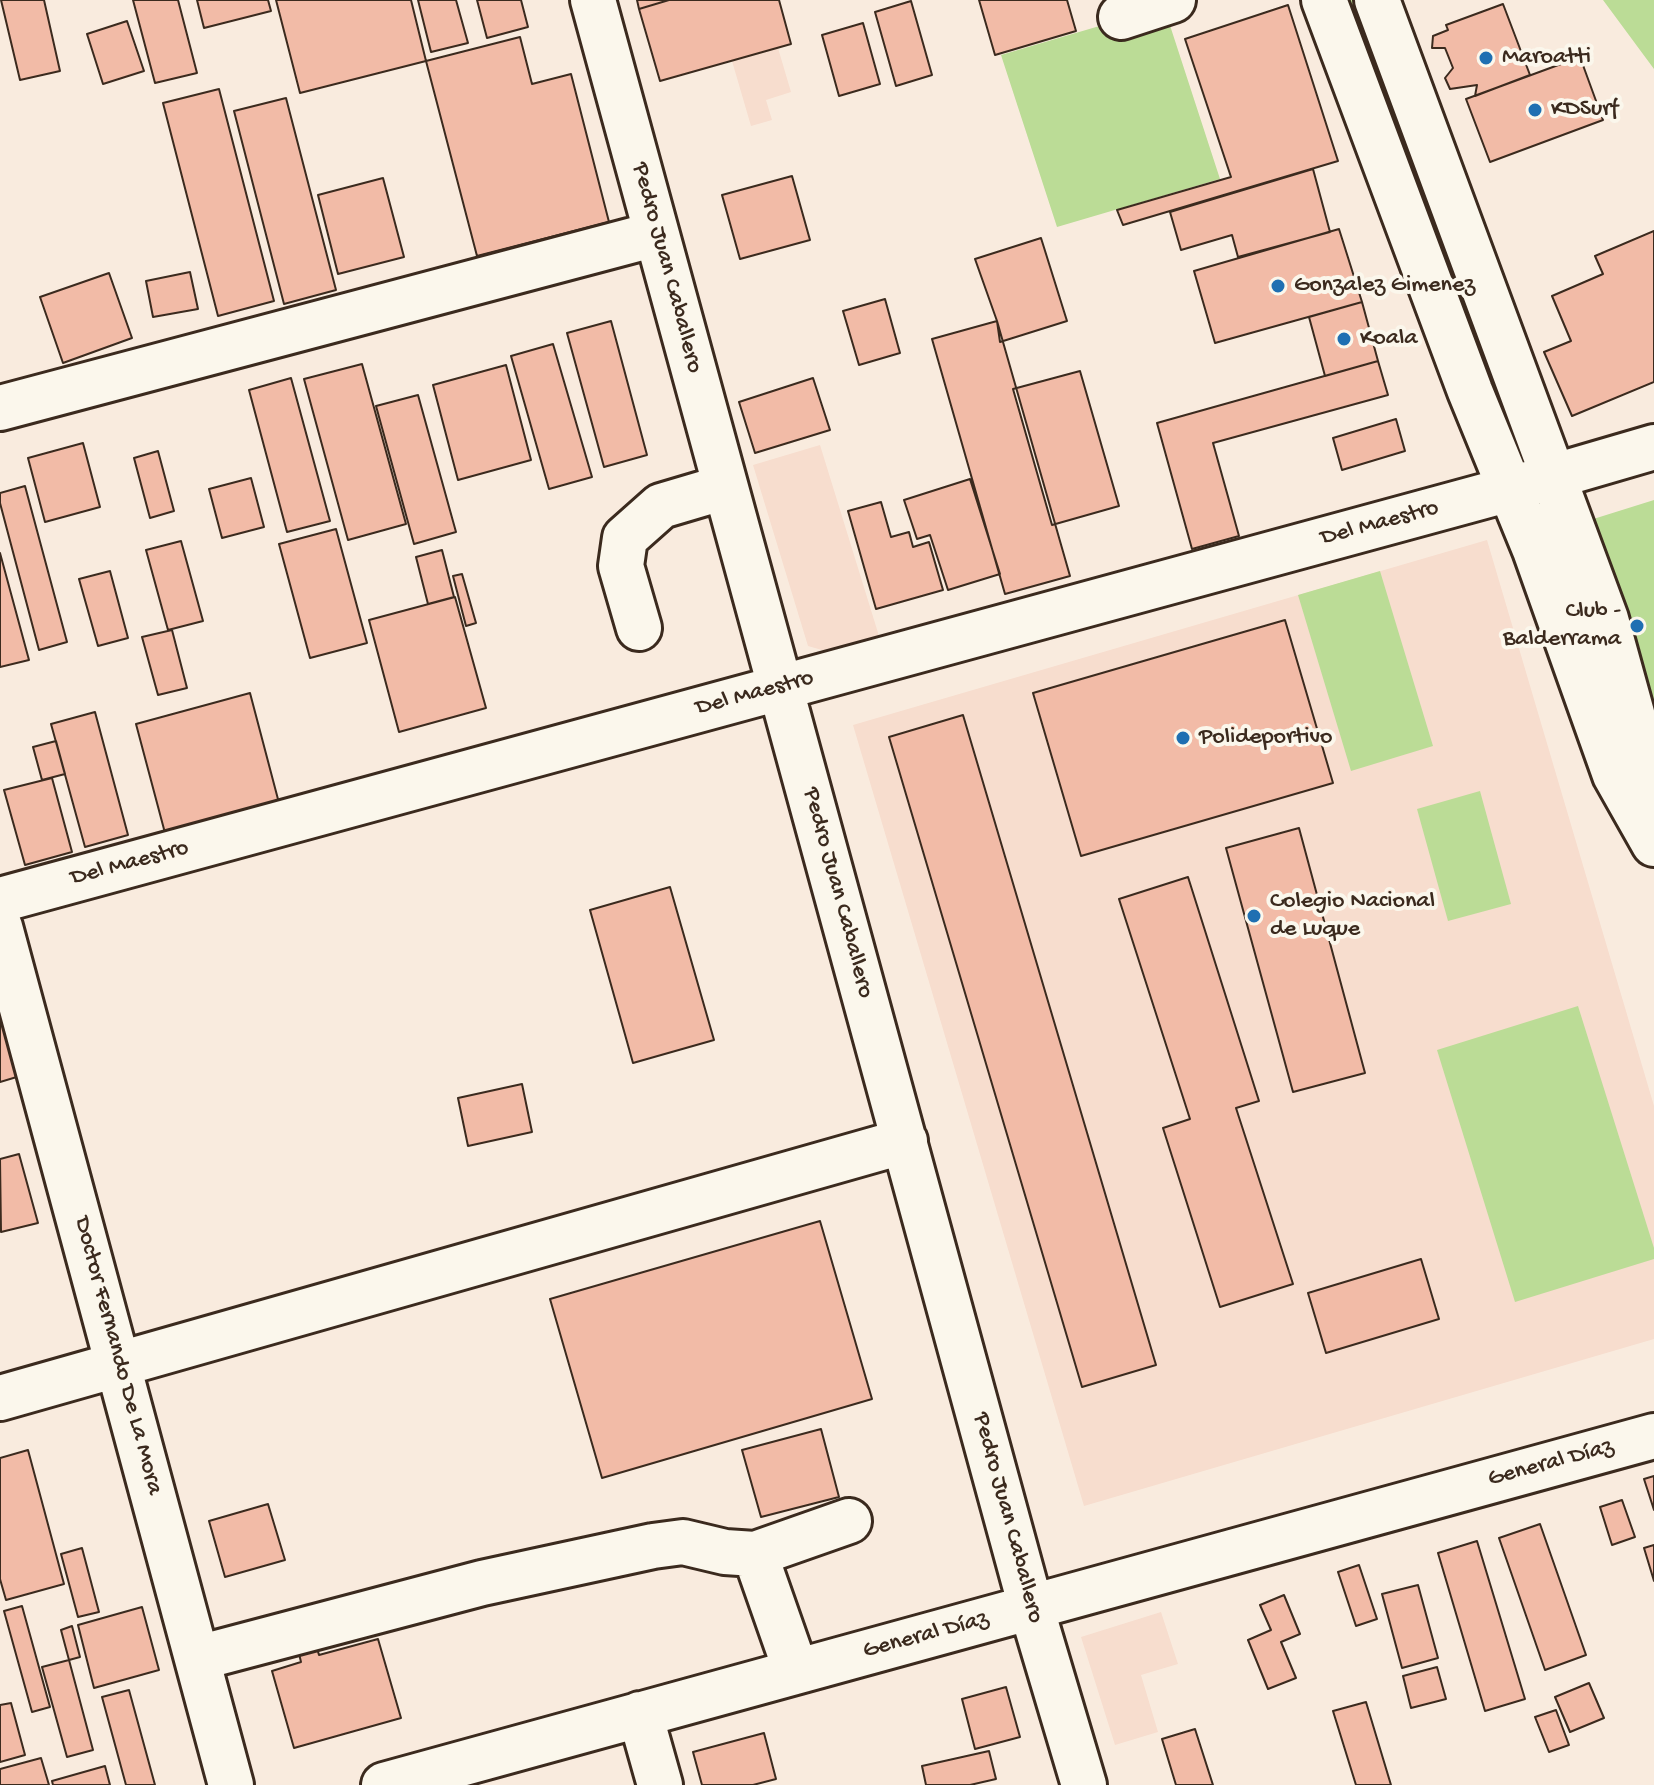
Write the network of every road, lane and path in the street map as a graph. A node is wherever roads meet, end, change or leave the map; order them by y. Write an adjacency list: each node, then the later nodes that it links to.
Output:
1 (593, 0): 6 (street, Pedro Juan Caballero)
2 (1173, 0): 5 (street)
3 (1324, 0): 11 (street)
4 (1377, 0): 9 (street)
5 (1121, 17)
6 (656, 234): 7 (street); 10 (street, Pedro Juan Caballero)
7 (0, 408)
8 (1654, 447): 9 (street, Del Maestro)
9 (1553, 475): 11 (street, Del Maestro); 14 (street)
10 (725, 487): 12 (street); 13 (street, Pedro Juan Caballero)
11 (1510, 489): 13 (street, Del Maestro); 15 (street)
12 (639, 628)
13 (780, 687): 16 (street, Del Maestro); 18 (street, Pedro Juan Caballero)
14 (1654, 836)
15 (1654, 844)
16 (0, 900)
17 (0, 927): 19 (street, Doctor Fernando De La Mora)
18 (905, 1141): 19 (street); 24 (street, Pedro Juan Caballero)
19 (121, 1365): 20 (street); 25 (street, Doctor Fernando De La Mora)
20 (0, 1398)
21 (1654, 1436): 24 (street, General Díaz)
22 (849, 1521): 23 (street)
23 (755, 1554): 25 (street); 26 (street)
24 (1031, 1607): 26 (street, General Díaz); 31 (street, Pedro Juan Caballero)
25 (198, 1658): 28 (street, Doctor Fernando De La Mora)
26 (796, 1671): 27 (street, General Díaz)
27 (640, 1714): 29 (street, General Díaz); 30 (street)
28 (231, 1785)
29 (384, 1785)
30 (660, 1785)
31 (1084, 1785)

